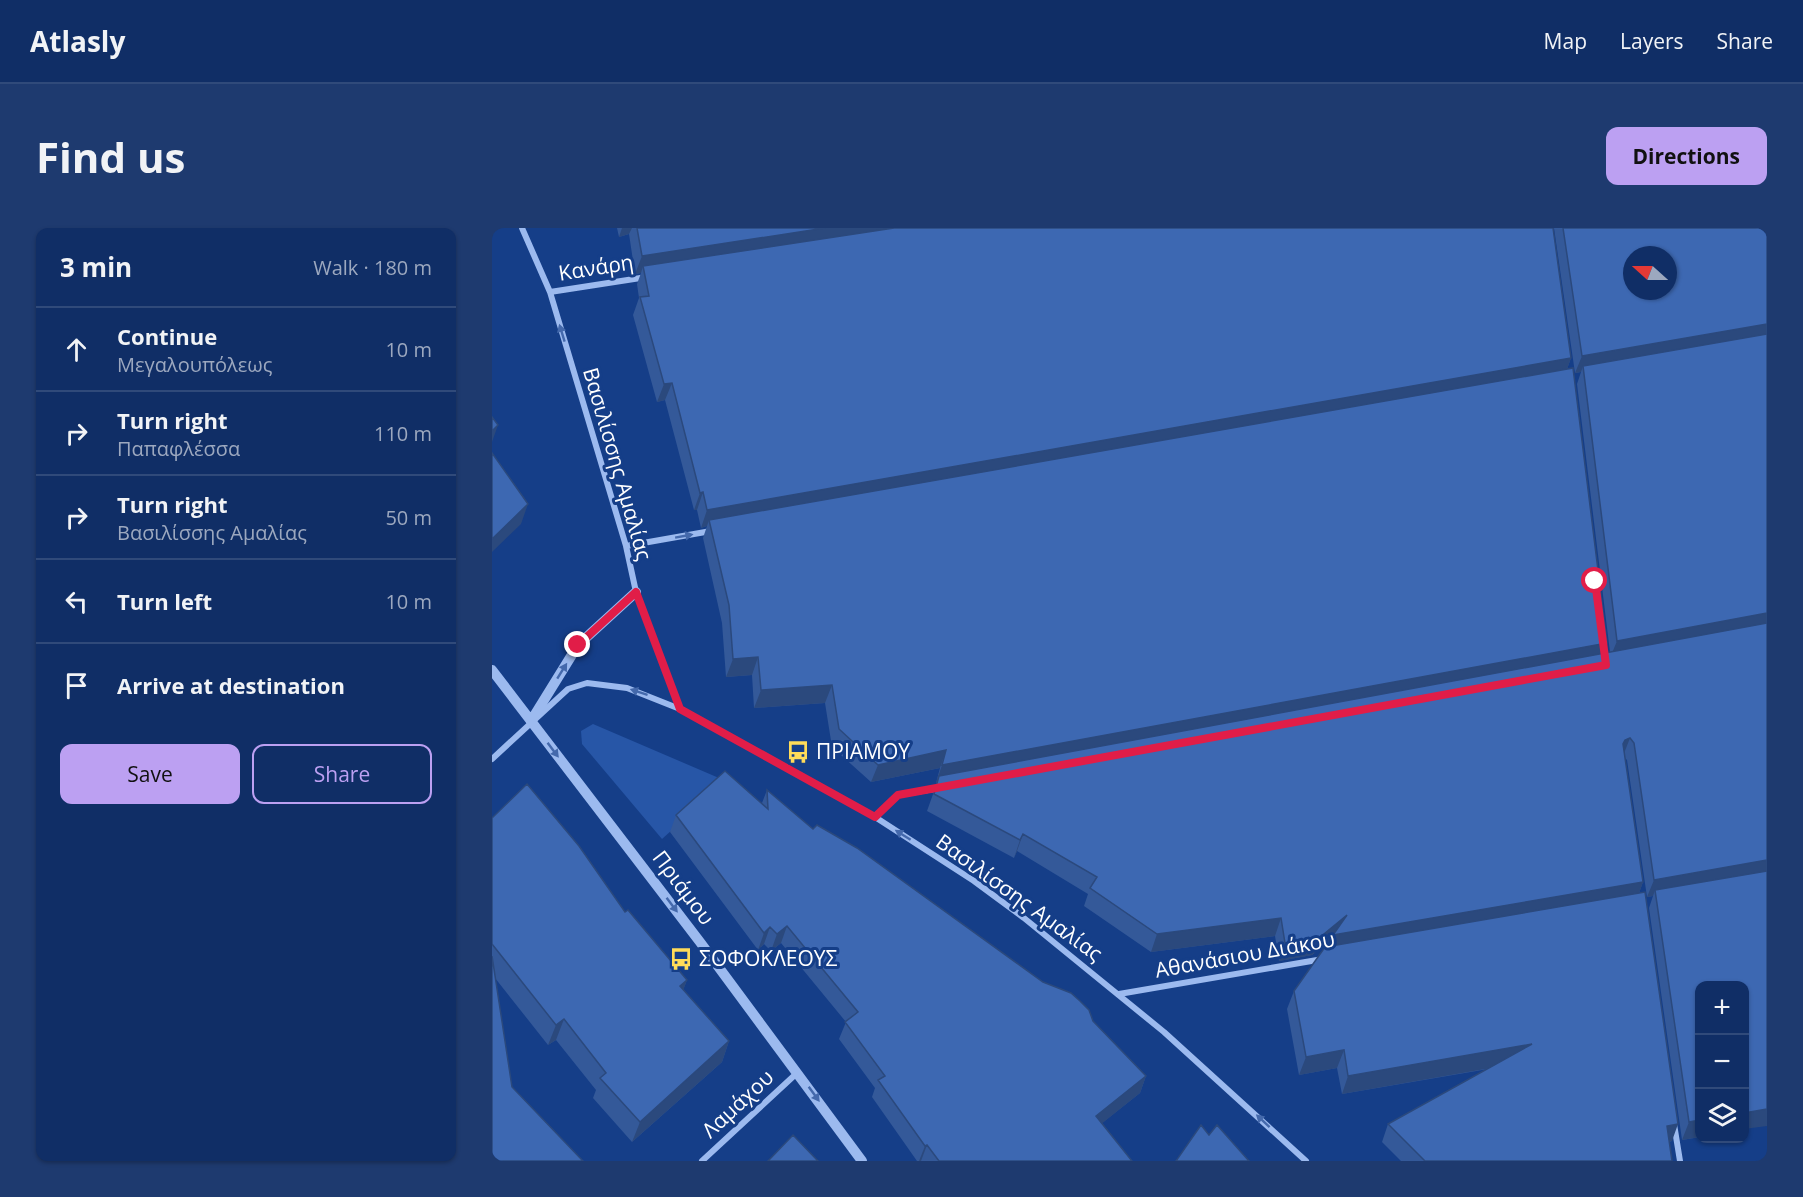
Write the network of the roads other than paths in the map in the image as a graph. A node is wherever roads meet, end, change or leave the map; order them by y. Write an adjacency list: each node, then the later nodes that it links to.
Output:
1 (522, 228): 3 (street, Βασιλίσσης Αμαλίας)
2 (654, 276): 3 (street, Κανάρη)
3 (550, 292): 5 (street, Βασιλίσσης Αμαλίας, one-way to 3)
4 (720, 530): 5 (street, one-way to 4)
5 (626, 546): 6 (street, Βασιλίσσης Αμαλίας)
6 (636, 592): 8 (street, Βασιλίσσης Αμαλίας); 9 (street, one-way to 6)
7 (492, 670): 9 (street, Πριάμου)
8 (680, 709): 9 (street, Βασιλίσσης Αμαλίας, one-way to 9); 12 (street, Βασιλίσσης Αμαλίας)
9 (531, 721): 10 (street, Βασιλίσσης Αμαλίας); 15 (street, Πριάμου, one-way to 15)
10 (492, 759)
11 (944, 787): 12 (street)
12 (875, 817): 14 (street, Βασιλίσσης Αμαλίας, one-way to 12)
13 (1329, 958): 14 (street, Αθανάσιου Διάκου)
14 (1119, 994): 19 (street, Βασιλίσσης Αμαλίας, one-way to 14)
15 (797, 1072): 17 (street, Λαμάχου); 18 (street, Πριάμου, one-way to 18)
16 (1673, 1114): 20 (street)
17 (702, 1161)
18 (862, 1161)
19 (1306, 1161)
20 (1680, 1161)

